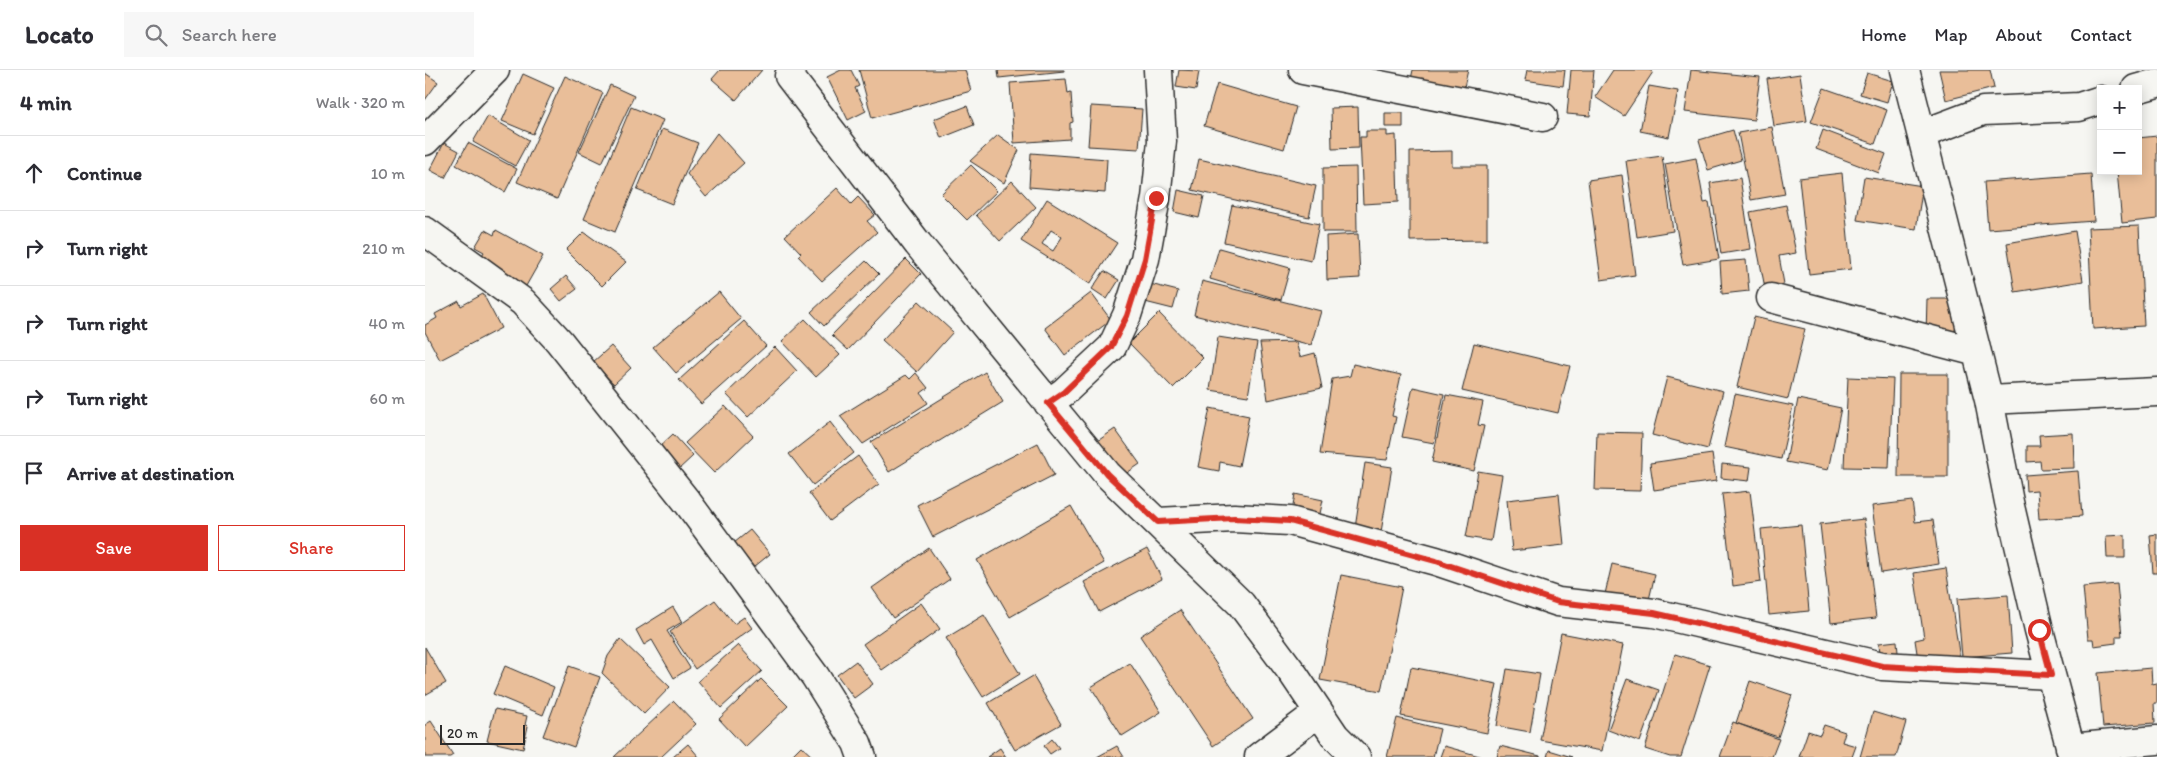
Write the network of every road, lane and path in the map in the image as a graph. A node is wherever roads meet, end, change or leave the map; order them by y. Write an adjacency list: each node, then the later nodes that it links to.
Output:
1 (495, 70): 11 (street)
2 (1158, 70): 17 (street)
3 (1303, 70): 9 (street)
4 (1905, 70): 10 (street)
5 (789, 76): 17 (street)
6 (2157, 82): 7 (street)
7 (2142, 87)
8 (2097, 101): 10 (street)
9 (1543, 118)
10 (1922, 134): 14 (street)
11 (425, 141)
12 (425, 231): 23 (street)
13 (1771, 298): 14 (street)
14 (1977, 352): 16 (street)
15 (2157, 392): 16 (street)
16 (1989, 400): 19 (street)
17 (1048, 403): 18 (street)
18 (1158, 522): 19 (street); 20 (street)
19 (2051, 675): 22 (street)
20 (1319, 712): 24 (street); 25 (street)
21 (2157, 740): 22 (street)
22 (2071, 753)
23 (862, 757)
24 (1259, 757)
25 (1356, 757)

